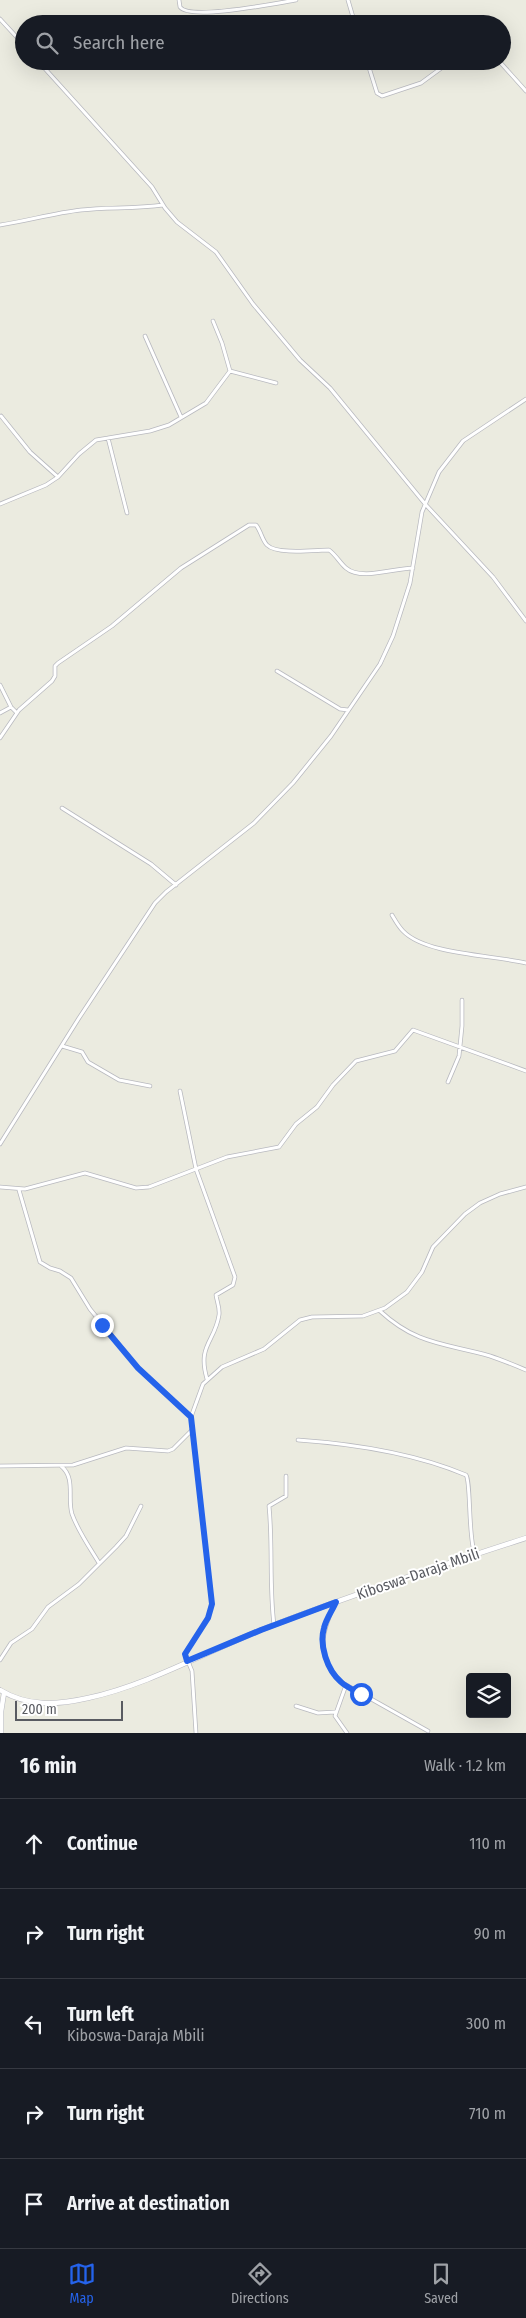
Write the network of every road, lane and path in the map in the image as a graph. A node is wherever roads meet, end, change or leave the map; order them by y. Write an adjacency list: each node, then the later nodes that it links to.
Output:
1 (179, 0): 2 (street)
2 (296, 0)
3 (348, 0): 4 (street)
4 (353, 15)
5 (0, 19): 6 (street)
6 (15, 35)
7 (46, 70): 12 (street)
8 (370, 70): 9 (street)
9 (439, 70)
10 (507, 70): 11 (street)
11 (526, 91)
12 (163, 205): 13 (street); 24 (street)
13 (0, 225)
14 (213, 321): 16 (street)
15 (145, 336): 20 (street)
16 (230, 371): 17 (street); 20 (street)
17 (276, 383)
18 (526, 399): 24 (street)
19 (2, 416): 22 (street)
20 (181, 417): 21 (street)
21 (108, 438): 22 (street); 25 (street)
22 (58, 477): 23 (street)
23 (0, 504)
24 (426, 505): 26 (street); 27 (street)
25 (127, 513)
26 (413, 568): 31 (street); 33 (street)
27 (526, 621)
28 (277, 671): 31 (street)
29 (0, 685): 30 (street)
30 (11, 707): 32 (street); 33 (street)
31 (348, 710): 36 (street)
32 (0, 712)
33 (18, 713): 34 (street)
34 (0, 738)
35 (62, 808): 36 (street)
36 (176, 885): 40 (street)
37 (392, 915): 38 (street)
38 (526, 963)
39 (462, 1000): 41 (street)
40 (62, 1046): 44 (street); 46 (street)
41 (459, 1046): 42 (street); 43 (street); 47 (street)
42 (526, 1071)
43 (448, 1082)
44 (150, 1086)
45 (180, 1091): 47 (street)
46 (0, 1144)
47 (196, 1169): 50 (street); 53 (street)
48 (0, 1187): 50 (street)
49 (526, 1187): 51 (street)
50 (19, 1190): 54 (street)
51 (380, 1311): 52 (street); 53 (street)
52 (526, 1370)
53 (207, 1379): 54 (street)
54 (191, 1417): 55 (street)
55 (192, 1430): 58 (street); 67 (street)
56 (298, 1440): 62 (street)
57 (0, 1466): 58 (street)
58 (60, 1466): 63 (street)
59 (286, 1476): 65 (street)
60 (141, 1506): 63 (street)
61 (526, 1538): 62 (main road, Kiboswa-Daraja Mbili)
62 (475, 1555): 64 (main road, Kiboswa-Daraja Mbili)
63 (99, 1563): 66 (street)
64 (336, 1602): 65 (main road, Kiboswa-Daraja Mbili); 68 (street)
65 (274, 1625): 67 (main road, Kiboswa-Daraja Mbili)
66 (0, 1660)
67 (187, 1661): 69 (main road, Kiboswa-Daraja Mbili); 74 (street)
68 (346, 1685): 71 (street); 72 (street)
69 (2, 1691): 73 (main road)
70 (296, 1706): 71 (street)
71 (335, 1712): 75 (street)
72 (428, 1731)
73 (1, 1733)
74 (196, 1733)
75 (347, 1733)

